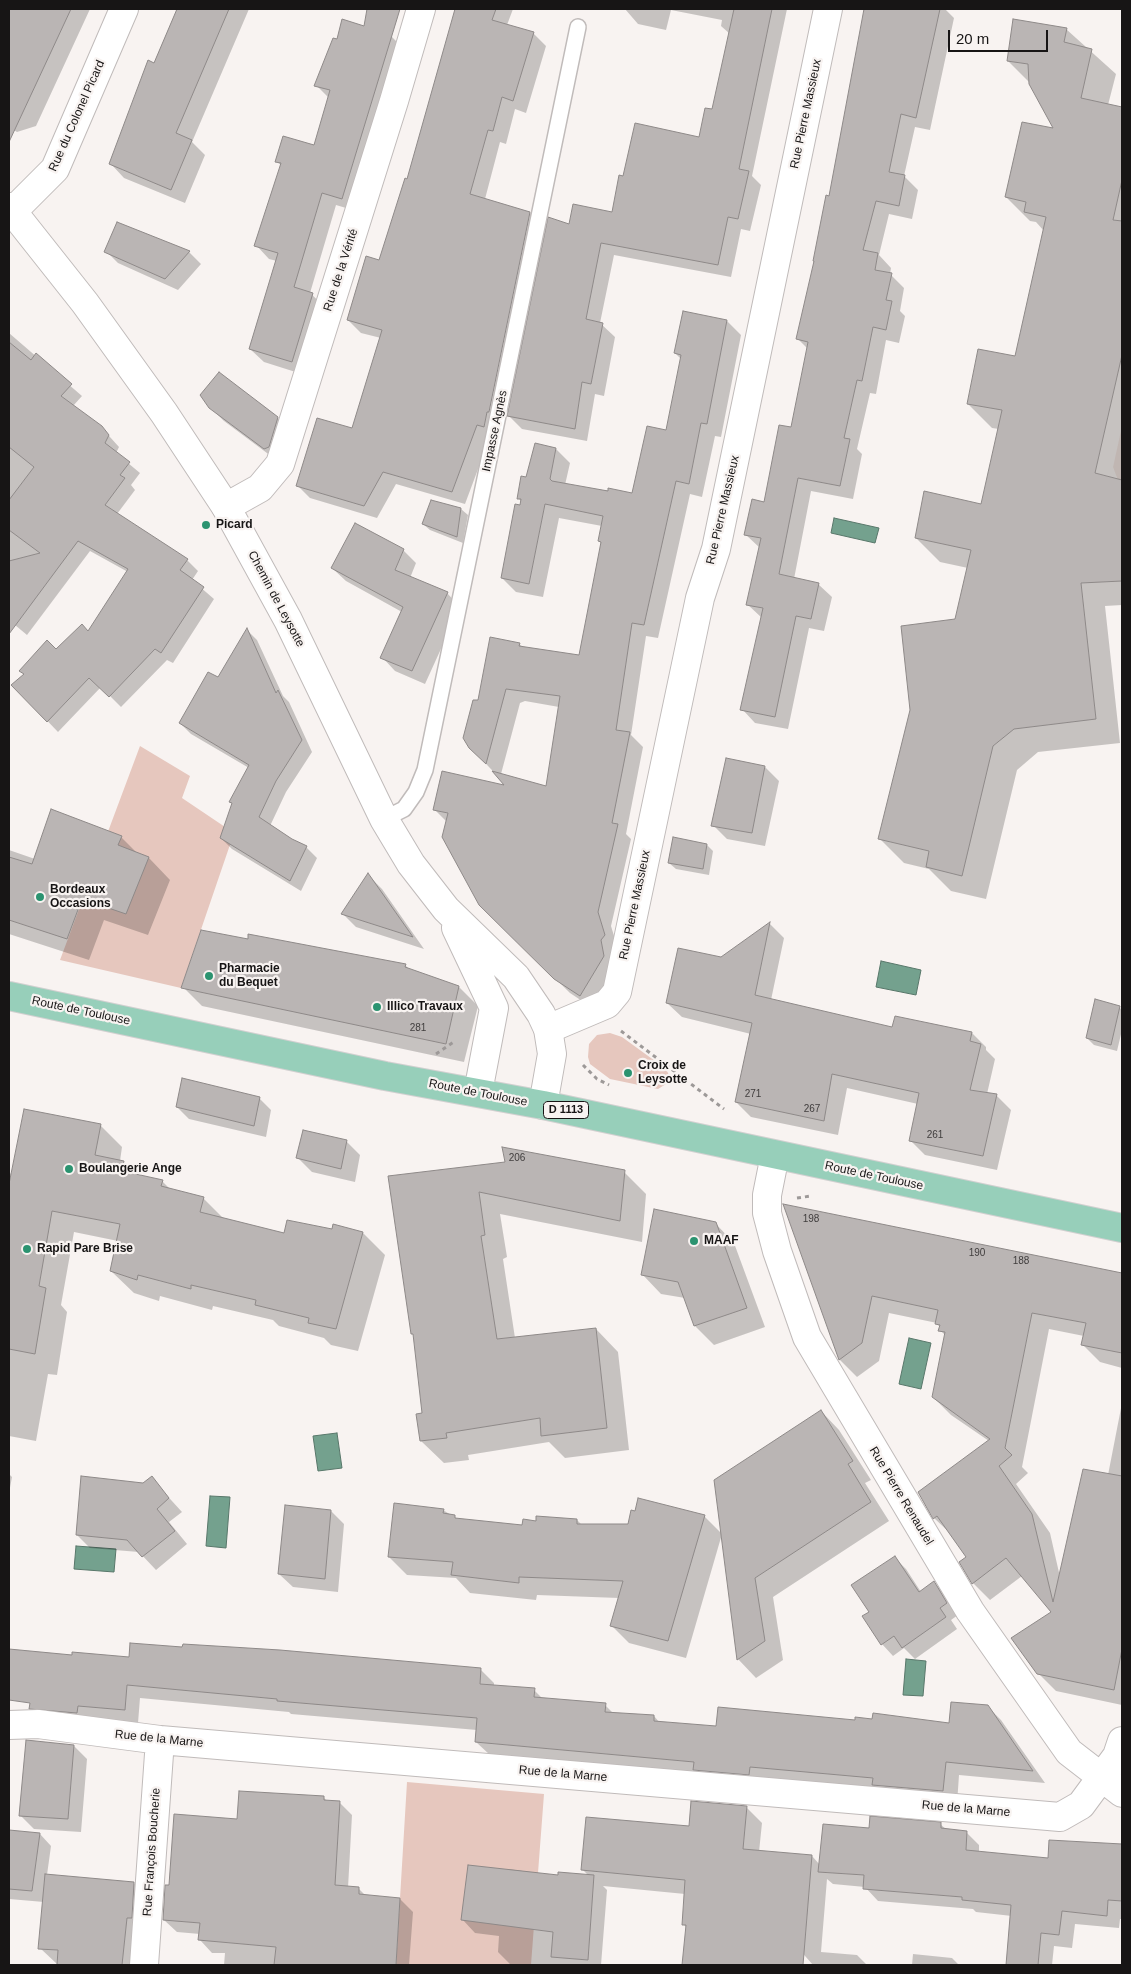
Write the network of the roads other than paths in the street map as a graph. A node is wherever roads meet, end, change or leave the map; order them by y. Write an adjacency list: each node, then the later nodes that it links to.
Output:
1 (124, 9): 5 (street, Rue du Colonel Picard)
2 (422, 9): 6 (street, Rue de la Vérité)
3 (828, 9): 12 (street, Rue Pierre Massieux)
4 (578, 27): 7 (lane, Impasse Agnès)
5 (11, 209): 6 (street, Chemin de Leysotte)
6 (226, 507): 7 (street, Chemin de Leysotte)
7 (384, 819): 8 (street, Chemin de Leysotte)
8 (446, 909): 10 (street, Chemin de Leysotte); 11 (street, Chemin de Leysotte)
9 (9, 996): 13 (main road, Route de Toulouse / D 1113)
10 (532, 1001): 11 (street); 12 (street, Chemin de Leysotte)
11 (494, 1008): 13 (street)
12 (548, 1028): 14 (street, Chemin de Leysotte)
13 (478, 1092): 14 (main road, Route de Toulouse / D 1113)
14 (543, 1105): 15 (main road, Route de Toulouse / D 1113)
15 (775, 1155): 16 (main road, Route de Toulouse / D 1113); 20 (street, Rue Pierre Renaudel)
16 (1122, 1228)
17 (9, 1725): 18 (street, Rue de la Marne)
18 (160, 1740): 20 (street, Rue de la Marne); 21 (street, Rue François Boucherie)
19 (1122, 1741): 20 (street, Rue de la Marne)
20 (1112, 1786)
21 (144, 1965)

